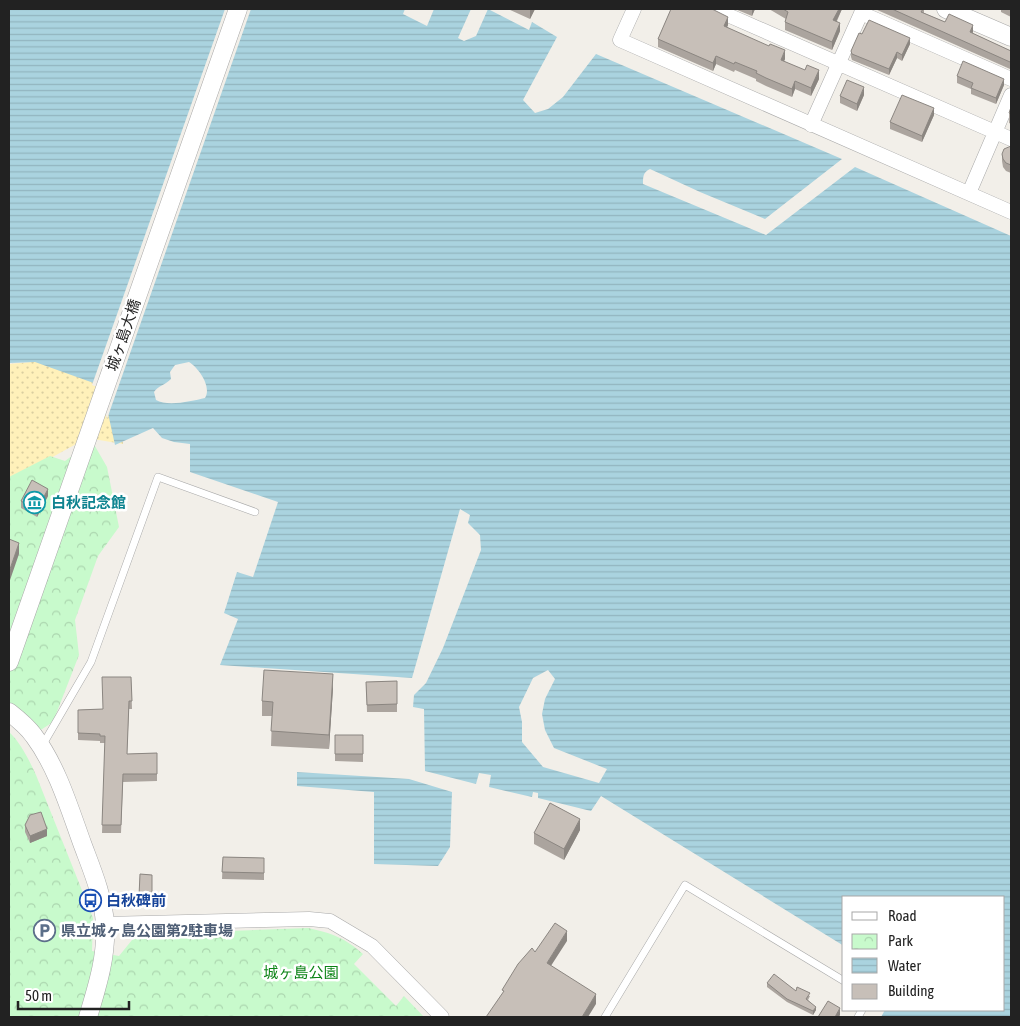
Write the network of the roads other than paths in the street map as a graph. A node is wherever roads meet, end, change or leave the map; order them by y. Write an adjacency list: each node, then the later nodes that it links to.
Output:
1 (238, 9): 16 (street, 城ヶ島大橋)
2 (634, 9): 10 (street)
3 (714, 9): 7 (street)
4 (946, 9): 6 (street)
5 (862, 11): 7 (street); 8 (street)
6 (1011, 37)
7 (839, 63): 10 (street); 11 (street)
8 (1011, 79)
9 (1011, 95): 11 (street)
10 (811, 125): 13 (street)
11 (995, 132): 12 (street); 13 (street)
12 (1011, 139)
13 (969, 193): 14 (street)
14 (1011, 212)
15 (255, 512): 18 (lane)
16 (9, 662)
17 (9, 712): 18 (street)
18 (41, 747): 19 (street)
19 (105, 924): 21 (street); 22 (street)
20 (842, 980): 23 (lane)
21 (88, 1017)
22 (442, 1017)
23 (605, 1017)

